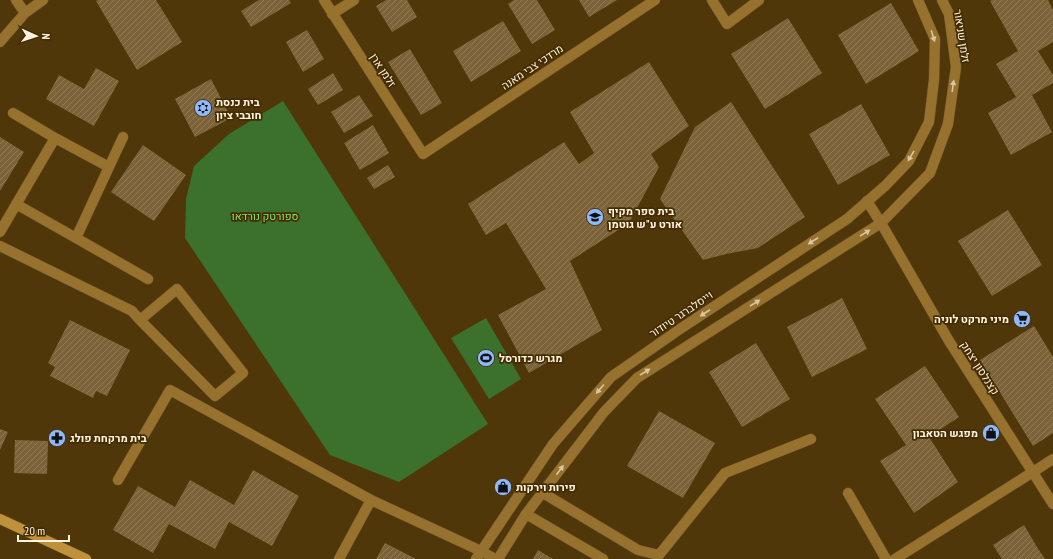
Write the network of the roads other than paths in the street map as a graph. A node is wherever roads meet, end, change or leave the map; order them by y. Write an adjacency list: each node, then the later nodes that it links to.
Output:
1 (16, 0): 10 (street)
2 (43, 0): 10 (street)
3 (324, 0): 11 (street, זלמן ארן)
4 (354, 0): 11 (street)
5 (655, 0): 16 (street, מרדכי צבי מאנה)
6 (712, 0): 7 (street)
7 (759, 0)
8 (918, 0): 18 (street, וייסלברגר טיודור, one-way to 18)
9 (942, 0): 20 (street, זלמן שניאור, one-way to 9)
10 (25, 13): 12 (street)
11 (332, 14): 16 (street, זלמן ארן)
12 (0, 42)
13 (13, 113): 15 (street)
14 (123, 137): 17 (street)
15 (55, 138): 17 (street); 19 (street)
16 (423, 154)
17 (109, 167): 22 (street)
18 (867, 201): 20 (street, קצנלסון יצחק); 36 (street, וייסלברגר טיודור, one-way to 36)
19 (16, 204): 21 (street); 22 (street)
20 (881, 222): 28 (street, קצנלסון יצחק); 30 (street, one-way to 20)
21 (0, 232)
22 (76, 238): 24 (street)
23 (0, 246): 25 (street)
24 (148, 279)
25 (140, 320): 25 (street)
26 (811, 439): 30 (street)
27 (1053, 459): 28 (street)
28 (1033, 472): 33 (street, קצנלסון יצחק); 42 (street)
29 (118, 480): 32 (street)
30 (543, 493): 34 (street)
31 (848, 493): 41 (street)
32 (371, 500): 36 (street); 38 (street)
33 (1053, 504)
34 (526, 514): 39 (street); 40 (street)
35 (0, 519): 37 (main road)
36 (479, 555): 39 (street)
37 (86, 559)
38 (339, 559)
39 (496, 559)
40 (603, 559)
41 (886, 559)
42 (895, 559)

